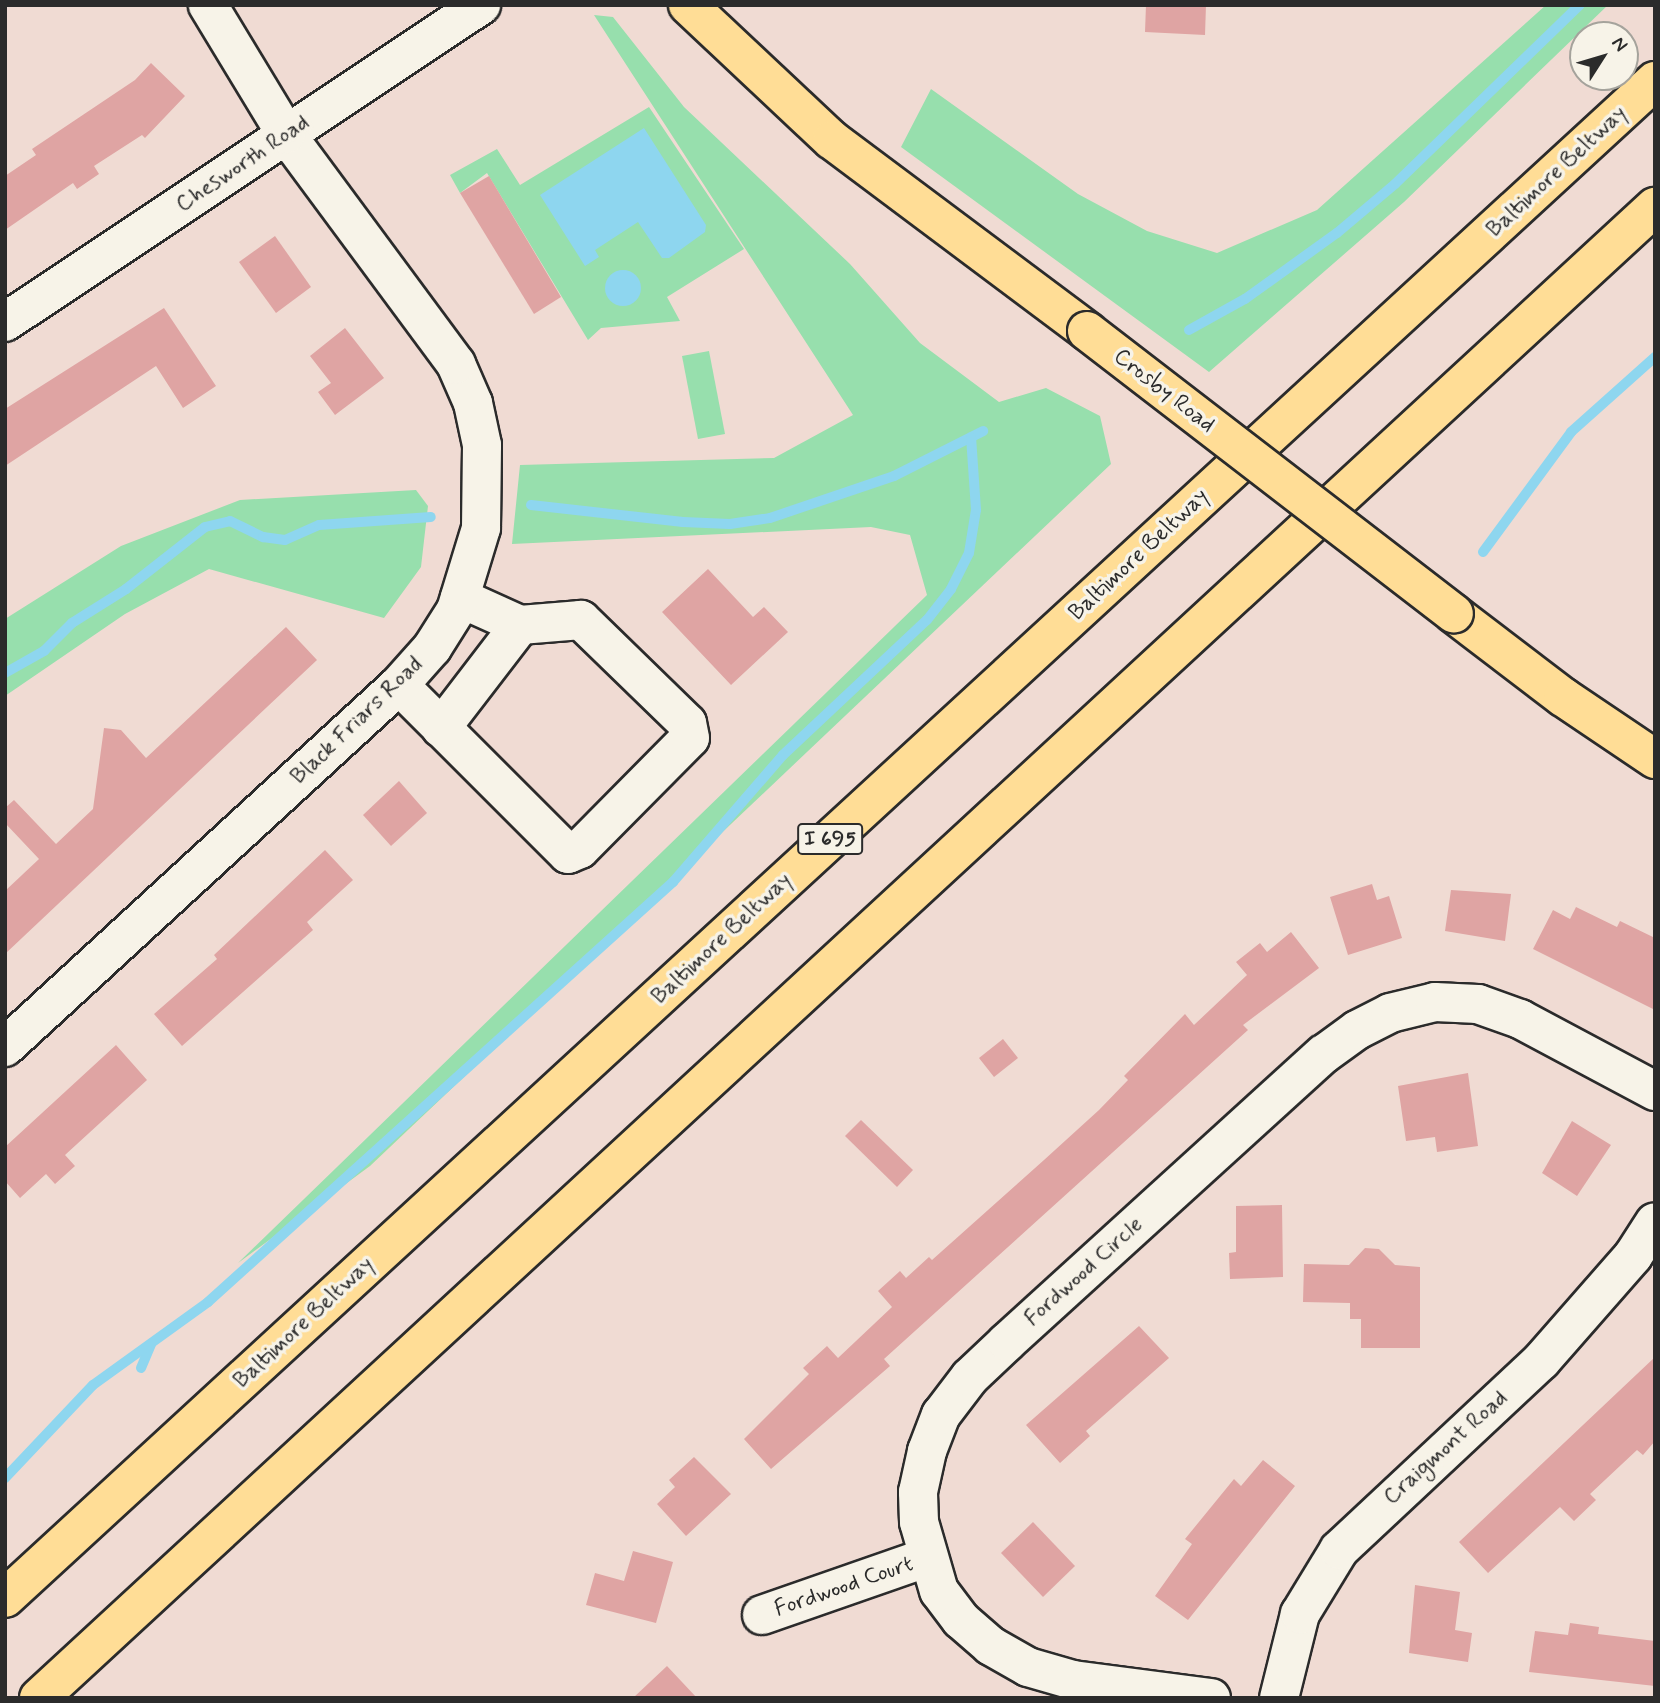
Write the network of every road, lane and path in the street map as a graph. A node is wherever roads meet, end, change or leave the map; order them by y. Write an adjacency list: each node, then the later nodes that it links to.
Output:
1 (208, 5): 5 (street, Black Friars Road)
2 (481, 5): 5 (street, Chesworth Road)
3 (688, 5): 12 (main road, Crosby Road, bridge)
4 (1655, 81): 17 (main road, Baltimore Beltway / I 695)
5 (286, 134): 7 (street, Chesworth Road); 8 (street, Black Friars Road)
6 (1655, 207): 19 (main road)
7 (5, 323)
8 (460, 598): 9 (street); 10 (street, Black Friars Road)
9 (520, 625): 11 (street); 11 (street)
10 (398, 685): 11 (street); 13 (street, Black Friars Road)
11 (441, 729)
12 (1655, 759)
13 (5, 1047)
14 (1655, 1091): 16 (street, Fordwood Circle)
15 (1655, 1222): 21 (street, Craigmont Road)
16 (926, 1558): 18 (street, Fordwood Court); 20 (street, Fordwood Circle)
17 (5, 1598)
18 (762, 1615)
19 (39, 1698)
20 (1211, 1698)
21 (1279, 1698)

